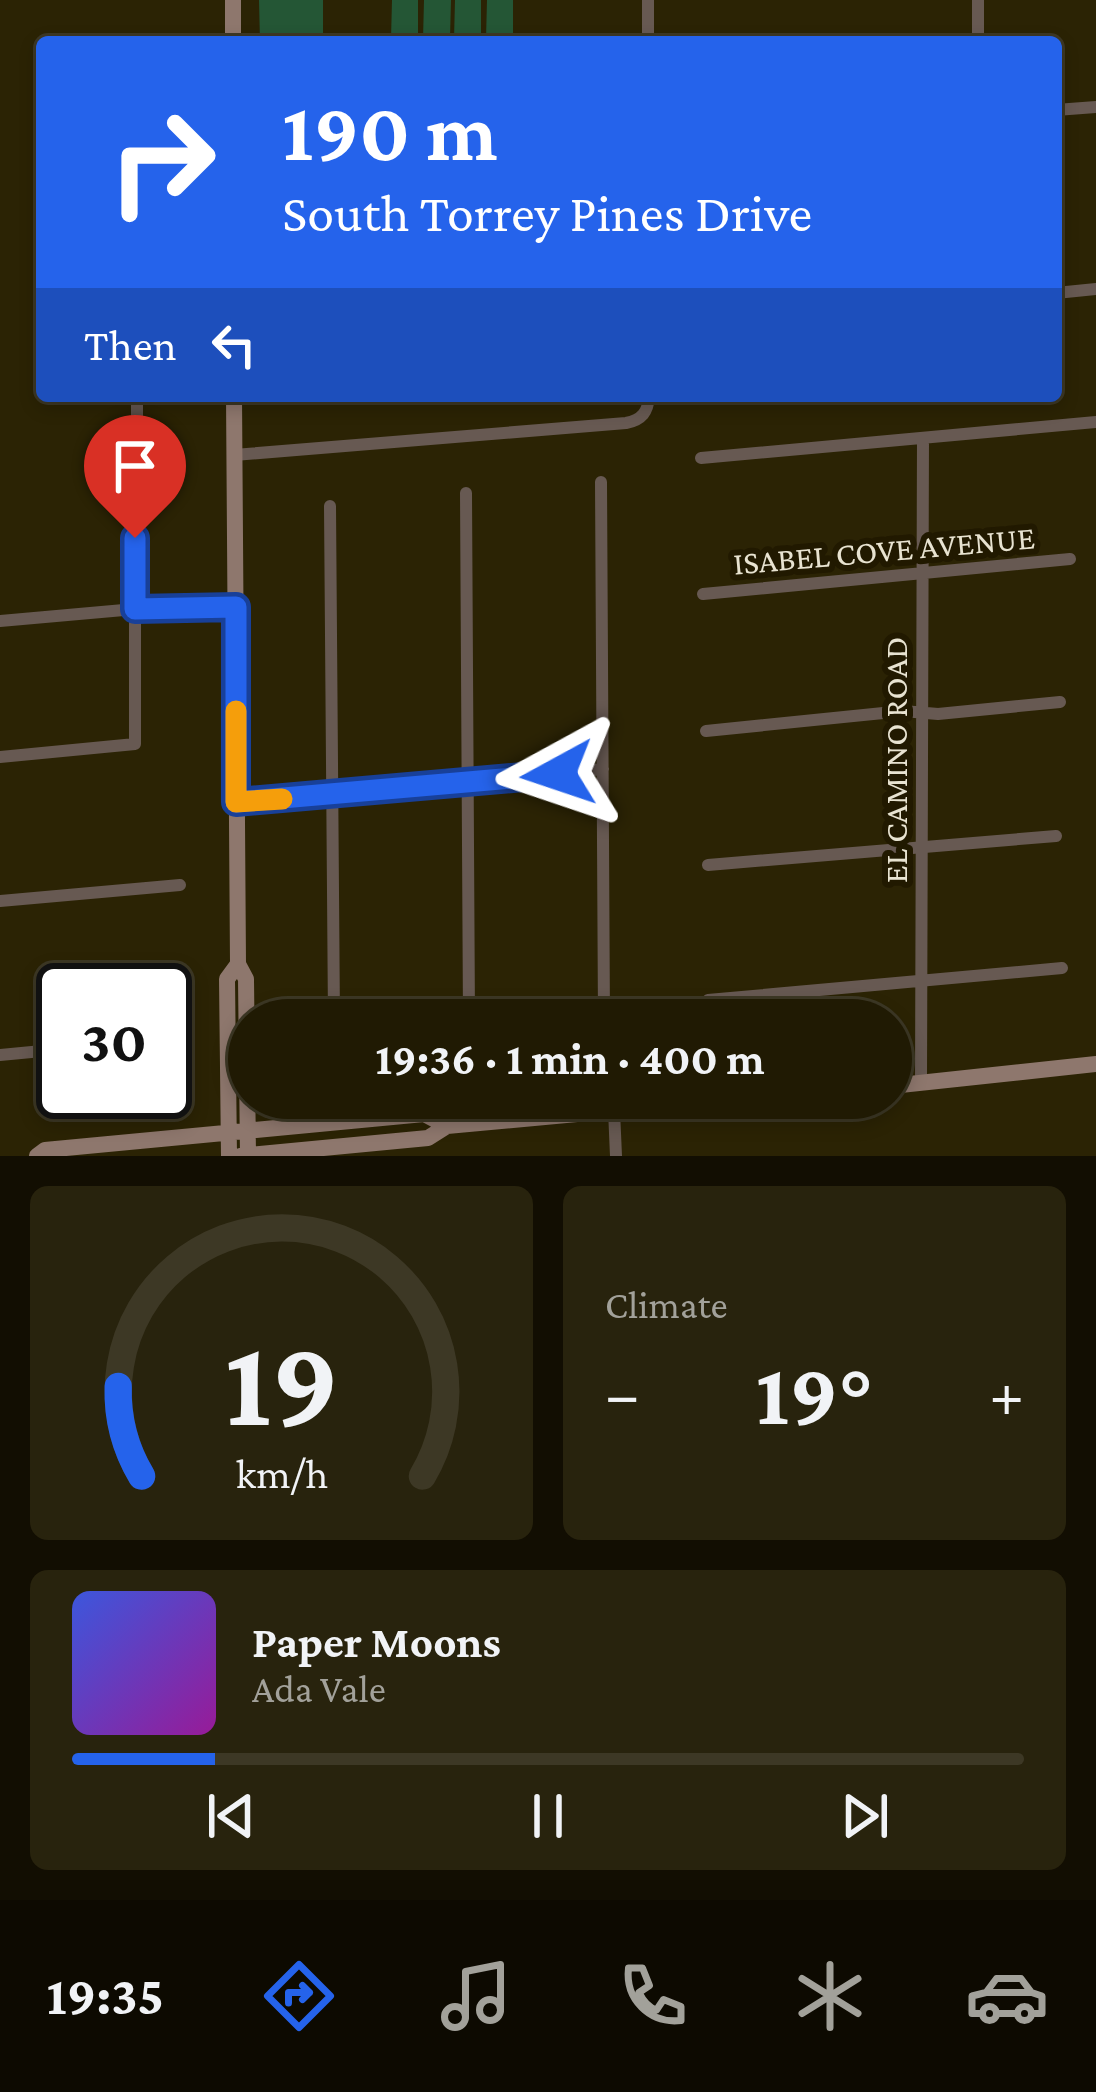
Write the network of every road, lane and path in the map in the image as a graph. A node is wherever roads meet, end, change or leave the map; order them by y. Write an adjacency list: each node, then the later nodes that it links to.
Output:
1 (233, 0): 4 (main road)
2 (648, 0): 5 (street)
3 (978, 0): 6 (street)
4 (233, 36)
5 (648, 36)
6 (978, 36)
7 (1096, 107): 8 (street)
8 (1062, 110)
9 (1096, 290): 10 (street)
10 (1062, 293)
11 (137, 402): 15 (street)
12 (234, 402): 17 (main road)
13 (648, 402): 17 (street)
14 (1096, 422): 16 (street)
15 (137, 433)
16 (923, 438): 18 (street); 24 (street, EL CAMINO ROAD)
17 (234, 455): 26 (main road)
18 (701, 458)
19 (601, 482): 33 (street)
20 (466, 493): 34 (street)
21 (135, 503): 27 (street)
22 (330, 506): 35 (street)
23 (1070, 559): 24 (street, ISABEL COVE AVENUE)
24 (922, 574): 25 (street, ISABEL COVE AVENUE); 30 (street, EL CAMINO ROAD)
25 (703, 594)
26 (236, 607): 27 (street); 36 (main road)
27 (135, 609): 28 (street); 32 (street)
28 (0, 620)
29 (1060, 702): 30 (street)
30 (922, 712): 31 (street); 38 (street, EL CAMINO ROAD)
31 (706, 731)
32 (0, 757)
33 (603, 769): 34 (street); 46 (street)
34 (468, 782): 35 (street); 45 (street)
35 (333, 795): 36 (street); 44 (street)
36 (236, 802): 56 (main road)
37 (1056, 836): 38 (street)
38 (922, 848): 39 (street); 43 (street, EL CAMINO ROAD)
39 (708, 865)
40 (179, 885): 41 (street)
41 (0, 902)
42 (1062, 968): 43 (street)
43 (921, 982): 47 (street); 51 (street, EL CAMINO ROAD)
44 (334, 999)
45 (469, 999)
46 (604, 999)
47 (719, 999)
48 (36, 1052): 49 (street)
49 (0, 1055)
50 (1096, 1064): 51 (main road)
51 (921, 1083): 52 (main road)
52 (912, 1084)
53 (520, 1119): 55 (main road)
54 (614, 1119): 60 (street)
55 (447, 1126): 56 (main road); 59 (main road)
56 (237, 1131): 57 (main road); 58 (main road); 59 (main road)
57 (37, 1156)
58 (229, 1156)
59 (245, 1156)
60 (616, 1156)

